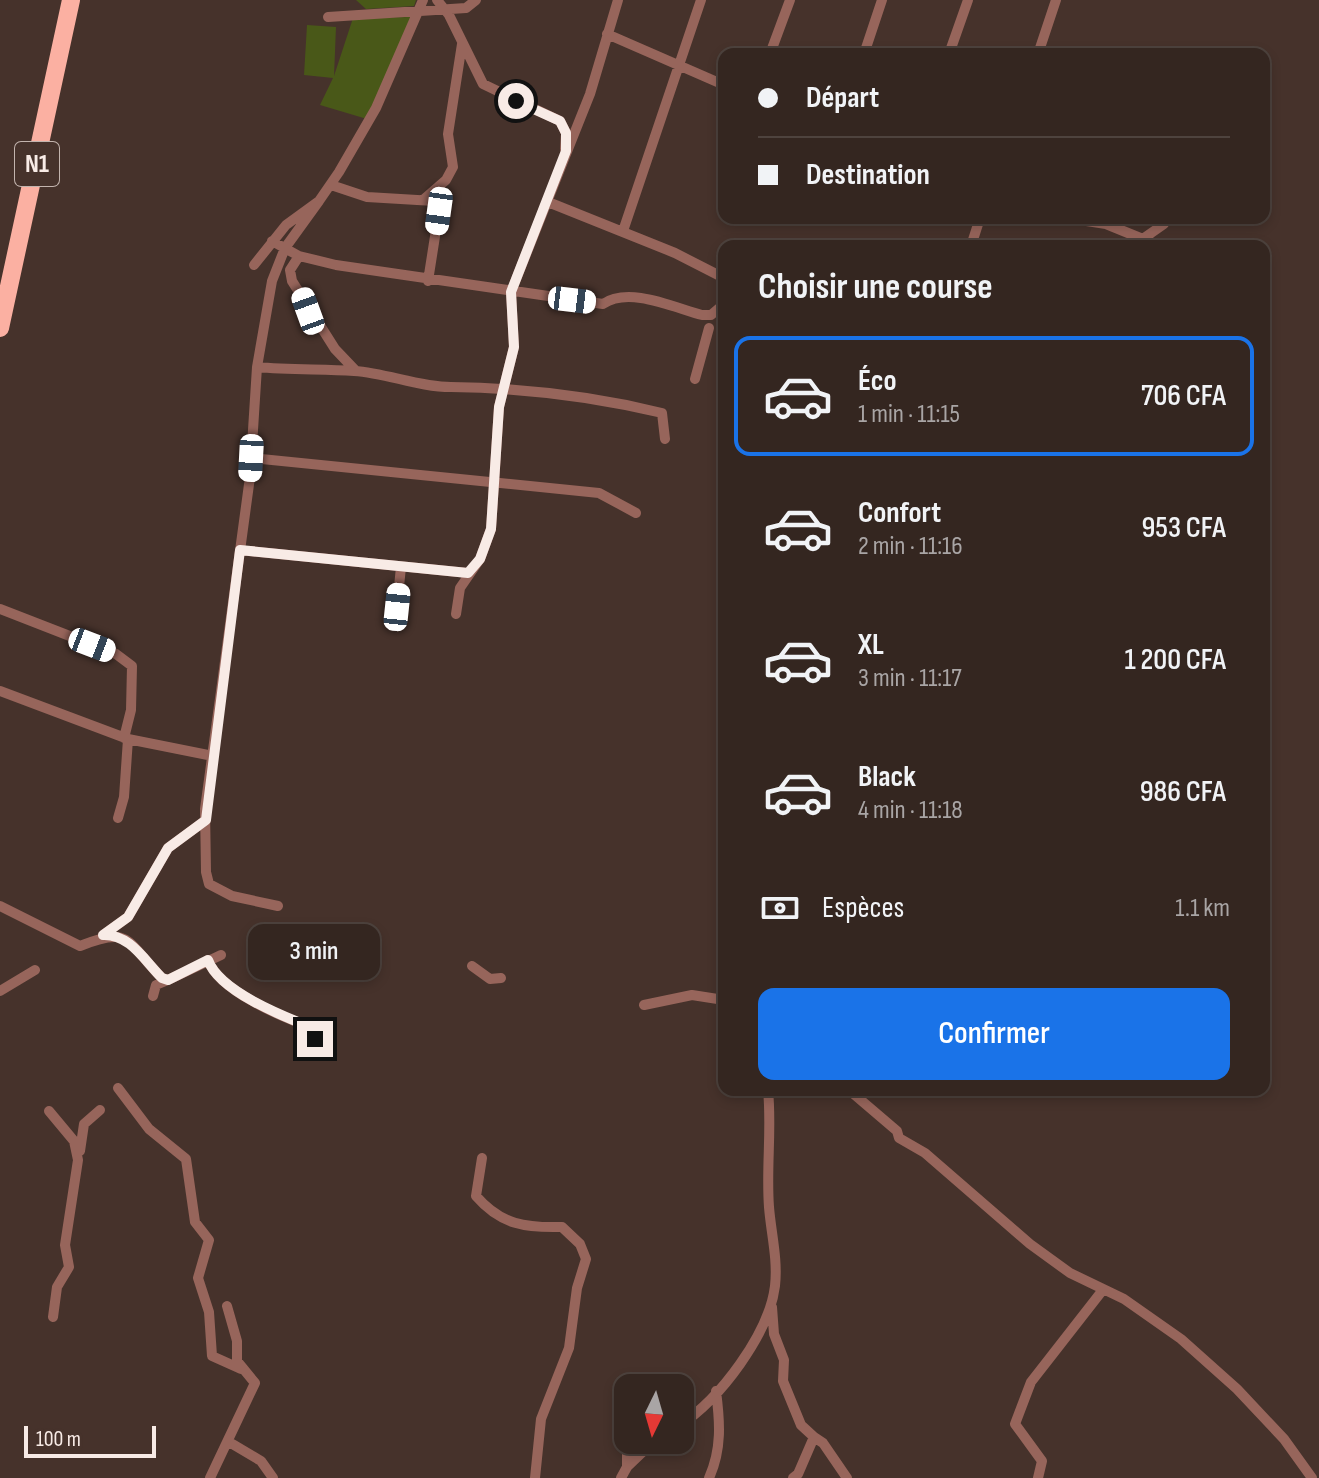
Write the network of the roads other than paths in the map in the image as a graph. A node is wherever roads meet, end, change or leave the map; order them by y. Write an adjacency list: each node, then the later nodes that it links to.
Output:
1 (71, 0): 38 (highway, N1)
2 (476, 0): 9 (street)
3 (618, 0): 12 (street)
4 (701, 0): 18 (street)
5 (790, 0): 14 (street)
6 (882, 0): 15 (street)
7 (968, 0): 16 (street)
8 (1056, 0): 17 (street)
9 (440, 4): 10 (street); 13 (street)
10 (421, 5): 11 (street); 21 (street)
11 (328, 17)
12 (607, 34): 18 (street); 20 (street)
13 (462, 42): 20 (street); 22 (street)
14 (772, 48)
15 (866, 48)
16 (951, 48)
17 (1040, 48)
18 (678, 64): 19 (street); 27 (street)
19 (718, 82)
20 (566, 151): 24 (street)
21 (331, 185): 22 (street); 23 (street)
22 (423, 200): 35 (street)
23 (319, 201): 30 (street); 31 (street)
24 (548, 202): 27 (street); 36 (street)
25 (1106, 224): 28 (street)
26 (1164, 224): 28 (street)
27 (623, 231): 34 (street)
28 (1144, 238): 29 (street)
29 (1148, 240)
30 (272, 241): 31 (street); 33 (street)
31 (285, 248): 32 (street); 40 (street)
32 (299, 256): 35 (street); 41 (street)
33 (254, 265)
34 (718, 275)
35 (428, 281): 36 (street)
36 (511, 292): 37 (street); 43 (street)
37 (718, 309)
38 (0, 328)
39 (709, 328): 42 (street)
40 (257, 367): 41 (street); 45 (street)
41 (356, 371): 43 (street)
42 (695, 379)
43 (503, 389): 44 (street); 46 (street)
44 (665, 439)
45 (251, 458): 46 (street); 48 (street)
46 (496, 480): 47 (street); 50 (street)
47 (636, 513)
48 (240, 550): 49 (street); 56 (street)
49 (401, 567): 50 (street); 53 (street)
50 (468, 573): 52 (street)
51 (0, 609): 55 (street)
52 (456, 614)
53 (396, 616)
54 (0, 691): 55 (street)
55 (126, 738): 56 (street); 57 (street)
56 (213, 756): 58 (street)
57 (118, 818)
58 (206, 820): 60 (street); 61 (street)
59 (0, 906): 61 (street)
60 (278, 906)
61 (103, 935): 65 (street)
62 (221, 955): 63 (street)
63 (208, 960): 68 (street); 72 (street)
64 (472, 966): 67 (street)
65 (153, 969): 68 (street); 68 (street)
66 (35, 970): 69 (street)
67 (501, 978)
68 (168, 980)
69 (0, 991)
70 (718, 999): 71 (street)
71 (644, 1005)
72 (317, 1049)
73 (118, 1088): 84 (street)
74 (768, 1096): 82 (street)
75 (856, 1096): 80 (street)
76 (100, 1110): 79 (street)
77 (49, 1111): 79 (street)
78 (482, 1158): 94 (street)
79 (78, 1160): 83 (street)
80 (1102, 1291): 99 (street); 100 (street)
81 (227, 1306): 84 (street)
82 (772, 1306): 85 (street); 87 (street)
83 (53, 1317)
84 (241, 1369): 88 (street)
85 (716, 1391): 86 (street); 96 (street)
86 (694, 1412)
87 (814, 1437): 97 (street); 98 (street)
88 (229, 1442): 92 (street); 93 (street)
89 (627, 1454): 91 (street)
90 (641, 1454): 91 (street)
91 (627, 1467): 95 (street)
92 (210, 1478)
93 (273, 1478)
94 (535, 1478)
95 (621, 1478)
96 (709, 1478)
97 (793, 1478)
98 (847, 1478)
99 (1038, 1478)
100 (1312, 1478)

